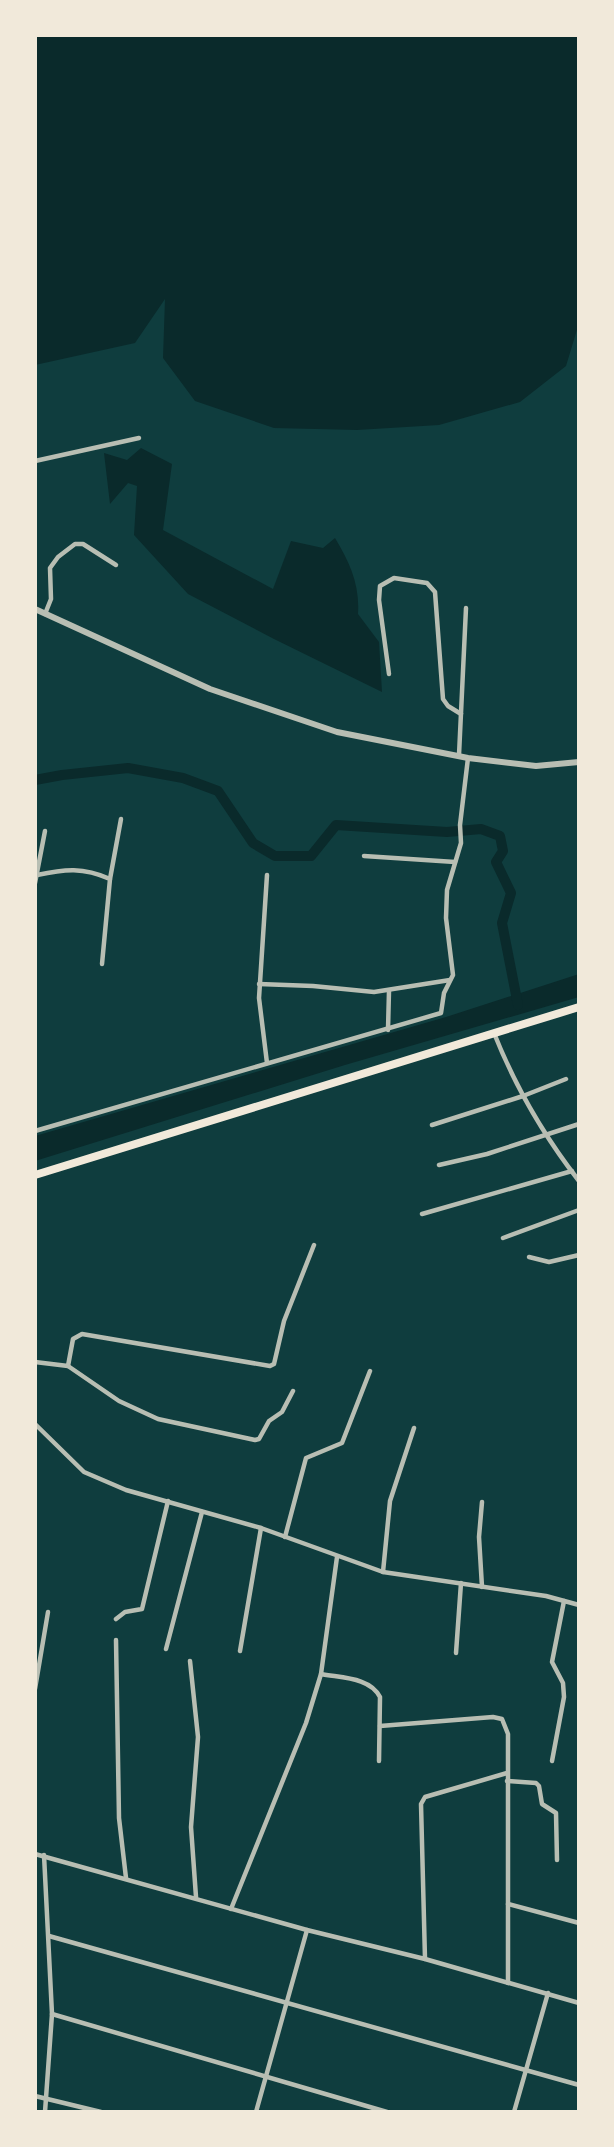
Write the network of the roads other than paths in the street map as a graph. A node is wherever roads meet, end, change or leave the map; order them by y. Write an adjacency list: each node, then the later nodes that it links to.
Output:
1 (139, 438): 2 (street)
2 (35, 461)
3 (117, 565): 6 (street)
4 (466, 608): 8 (street)
5 (35, 609): 6 (street)
6 (45, 614): 9 (street)
7 (389, 674): 8 (street)
8 (461, 714): 9 (street)
9 (459, 755): 10 (street)
10 (468, 758): 11 (street); 15 (street)
11 (579, 762)
12 (121, 819): 18 (street)
13 (45, 831): 16 (street)
14 (364, 856): 15 (street)
15 (455, 862): 21 (street)
16 (37, 875): 18 (street); 19 (street)
17 (267, 875): 22 (street)
18 (110, 878): 20 (street)
19 (35, 883)
20 (102, 964)
21 (451, 980): 23 (street); 25 (street)
22 (260, 984): 23 (street); 27 (street)
23 (389, 991): 25 (street)
24 (579, 1007): 26 (main road)
25 (388, 1030): 27 (street)
26 (494, 1032): 29 (street); 36 (main road)
27 (267, 1063): 32 (street)
28 (566, 1079): 29 (street)
29 (523, 1096): 30 (street); 33 (street)
30 (432, 1125)
31 (579, 1125): 33 (street)
32 (35, 1131)
33 (548, 1135): 34 (street); 35 (street)
34 (439, 1165)
35 (572, 1171): 37 (street); 39 (street)
36 (35, 1175)
37 (579, 1181)
38 (579, 1210): 40 (street)
39 (422, 1214)
40 (503, 1238)
41 (314, 1245): 45 (street)
42 (579, 1255): 43 (street)
43 (529, 1257)
44 (35, 1362): 45 (street)
45 (68, 1366): 47 (street)
46 (370, 1371): 54 (street)
47 (293, 1391)
48 (35, 1424): 50 (street)
49 (414, 1428): 56 (street)
50 (167, 1501): 52 (street); 62 (street)
51 (482, 1502): 58 (street)
52 (202, 1512): 53 (street); 66 (street)
53 (261, 1528): 54 (street); 67 (street)
54 (285, 1537): 55 (street)
55 (337, 1557): 56 (street); 70 (street)
56 (383, 1572): 57 (street)
57 (461, 1583): 58 (street); 68 (street)
58 (482, 1587): 59 (street)
59 (564, 1601): 60 (street); 74 (street)
60 (579, 1605)
61 (48, 1612): 65 (street)
62 (116, 1619)
63 (116, 1640): 80 (street)
64 (35, 1644): 65 (street)
65 (43, 1646): 71 (street)
66 (166, 1648)
67 (240, 1651)
68 (456, 1653)
69 (190, 1661): 81 (street)
70 (321, 1674): 72 (street); 83 (street)
71 (35, 1689)
72 (380, 1726): 73 (street); 75 (street)
73 (379, 1761)
74 (552, 1761)
75 (507, 1773): 76 (street); 87 (street)
76 (507, 1781): 79 (street); 82 (street)
77 (35, 1854): 78 (street)
78 (44, 1855): 80 (street); 86 (street)
79 (557, 1860)
80 (126, 1878): 81 (street)
81 (196, 1897): 83 (street)
82 (508, 1904): 84 (street); 88 (street)
83 (231, 1909): 85 (street)
84 (579, 1923)
85 (307, 1930): 87 (street); 90 (street)
86 (49, 1936): 90 (street); 92 (street)
87 (425, 1959): 88 (street)
88 (508, 1983): 89 (street)
89 (548, 1993): 91 (street); 93 (street)
90 (286, 2003): 93 (street); 94 (street)
91 (579, 2003)
92 (52, 2014): 94 (street); 97 (street)
93 (526, 2071): 95 (street); 102 (street)
94 (266, 2078): 100 (street); 101 (street)
95 (579, 2085)
96 (35, 2096): 97 (street)
97 (46, 2098): 98 (street); 99 (street)
98 (45, 2112)
99 (101, 2112)
100 (256, 2112)
101 (387, 2112)
102 (514, 2112)

